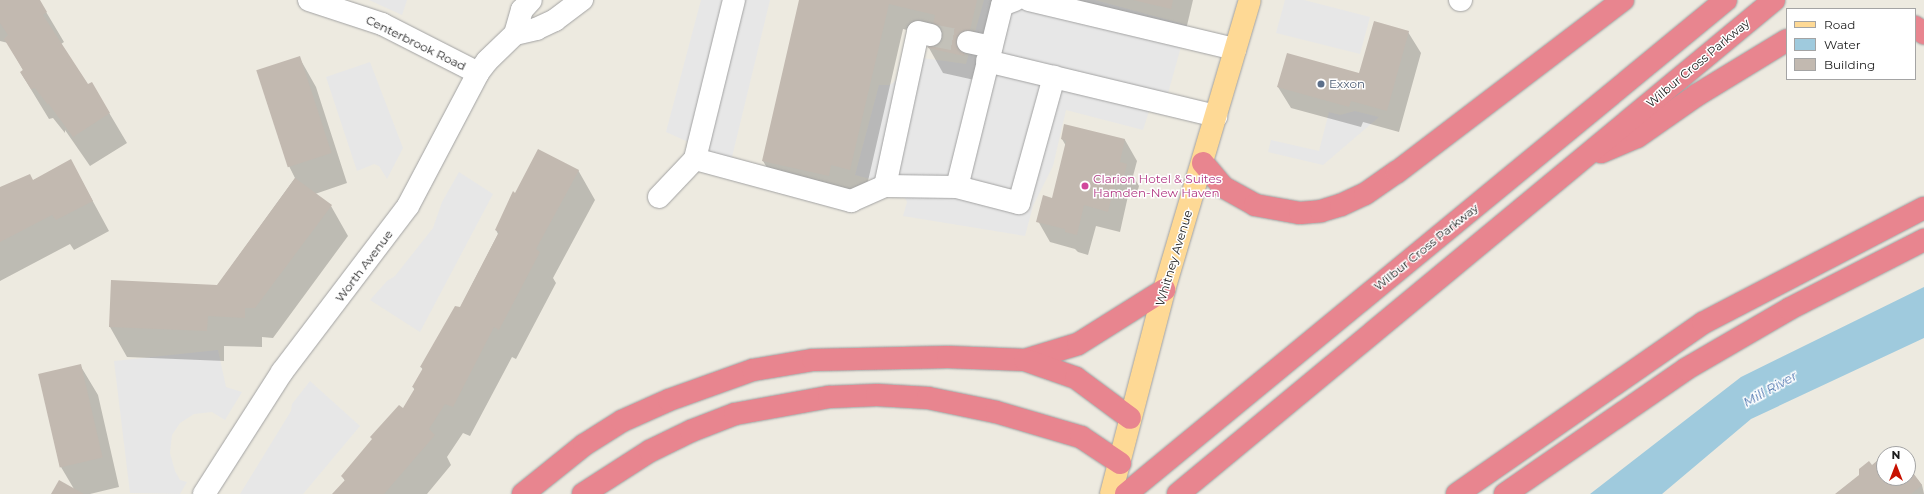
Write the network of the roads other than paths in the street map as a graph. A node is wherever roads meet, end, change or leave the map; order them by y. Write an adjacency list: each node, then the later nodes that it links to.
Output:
1 (309, 0): 17 (street, Centerbrook Road)
2 (531, 0): 11 (street, Worth Avenue)
3 (582, 0): 11 (street)
4 (734, 0): 20 (street)
5 (1015, 0): 16 (street)
6 (1029, 0): 15 (street)
7 (1250, 0): 15 (main road, Whitney Avenue)
8 (1623, 0): 22 (highway)
9 (1726, 0): 36 (highway, Wilbur Cross Parkway)
10 (1774, 0): 21 (highway, Wilbur Cross Parkway)
11 (515, 34): 17 (street, Worth Avenue)
12 (931, 35): 23 (street)
13 (1786, 41): 21 (highway)
14 (968, 42): 16 (street)
15 (1235, 49): 19 (main road, Whitney Avenue)
16 (989, 54): 18 (street); 24 (street)
17 (478, 73): 32 (street, Worth Avenue)
18 (1054, 77): 19 (street); 24 (street)
19 (1216, 116): 22 (main road, Whitney Avenue)
20 (694, 159): 23 (street); 25 (street)
21 (1580, 161): 37 (highway, Wilbur Cross Parkway)
22 (1202, 163): 28 (main road, Whitney Avenue)
23 (885, 186): 24 (street)
24 (957, 187)
25 (659, 197)
26 (1924, 208): 38 (highway)
27 (1924, 240): 39 (highway)
28 (1164, 290): 29 (highway); 30 (main road, Whitney Avenue)
29 (1025, 360): 30 (highway); 33 (highway)
30 (1130, 418): 31 (main road, Whitney Avenue)
31 (1120, 463): 34 (highway); 35 (main road, Whitney Avenue)
32 (204, 494)
33 (523, 494)
34 (582, 494)
35 (1111, 494)
36 (1126, 494)
37 (1178, 494)
38 (1457, 494)
39 (1505, 494)

